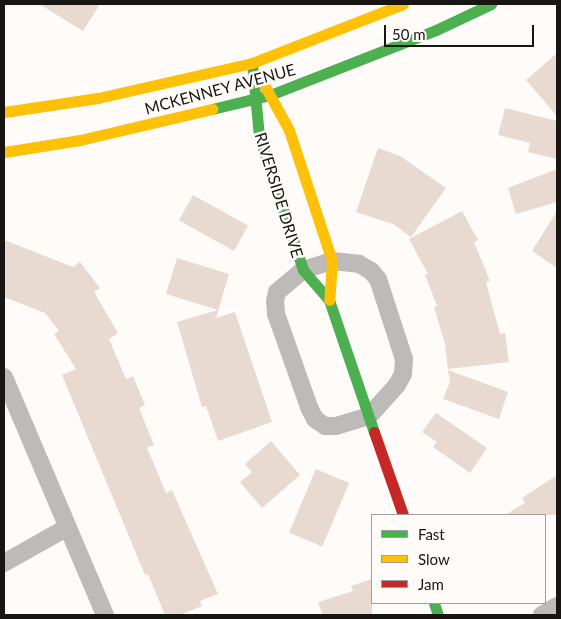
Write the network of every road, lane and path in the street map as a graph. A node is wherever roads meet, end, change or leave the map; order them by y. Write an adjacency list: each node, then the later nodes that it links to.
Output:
1 (403, 4): 3 (main road, MCKENNEY AVENUE)
2 (491, 4): 4 (main road, MCKENNEY AVENUE)
3 (252, 63): 4 (main road, RIVERSIDE DRIVE); 5 (main road, RIVERSIDE DRIVE); 6 (main road, MCKENNEY AVENUE)
4 (270, 95): 5 (main road, MCKENNEY AVENUE); 8 (main road, RIVERSIDE DRIVE)
5 (255, 99): 7 (main road, MCKENNEY AVENUE); 9 (main road, RIVERSIDE DRIVE)
6 (4, 112)
7 (4, 152)
8 (332, 261): 9 (street, RIVERSIDE DRIVE); 10 (main road, RIVERSIDE DRIVE); 12 (street, RIVERSIDE DRIVE)
9 (303, 270): 10 (main road, RIVERSIDE DRIVE); 12 (street, RIVERSIDE DRIVE)
10 (329, 300): 12 (main road, RIVERSIDE DRIVE)
11 (4, 377): 14 (street)
12 (369, 416): 13 (main road, RIVERSIDE DRIVE)
13 (403, 514)
14 (68, 527): 15 (street); 17 (street)
15 (4, 563)
16 (557, 606): 18 (street)
17 (105, 615)
18 (542, 615)

